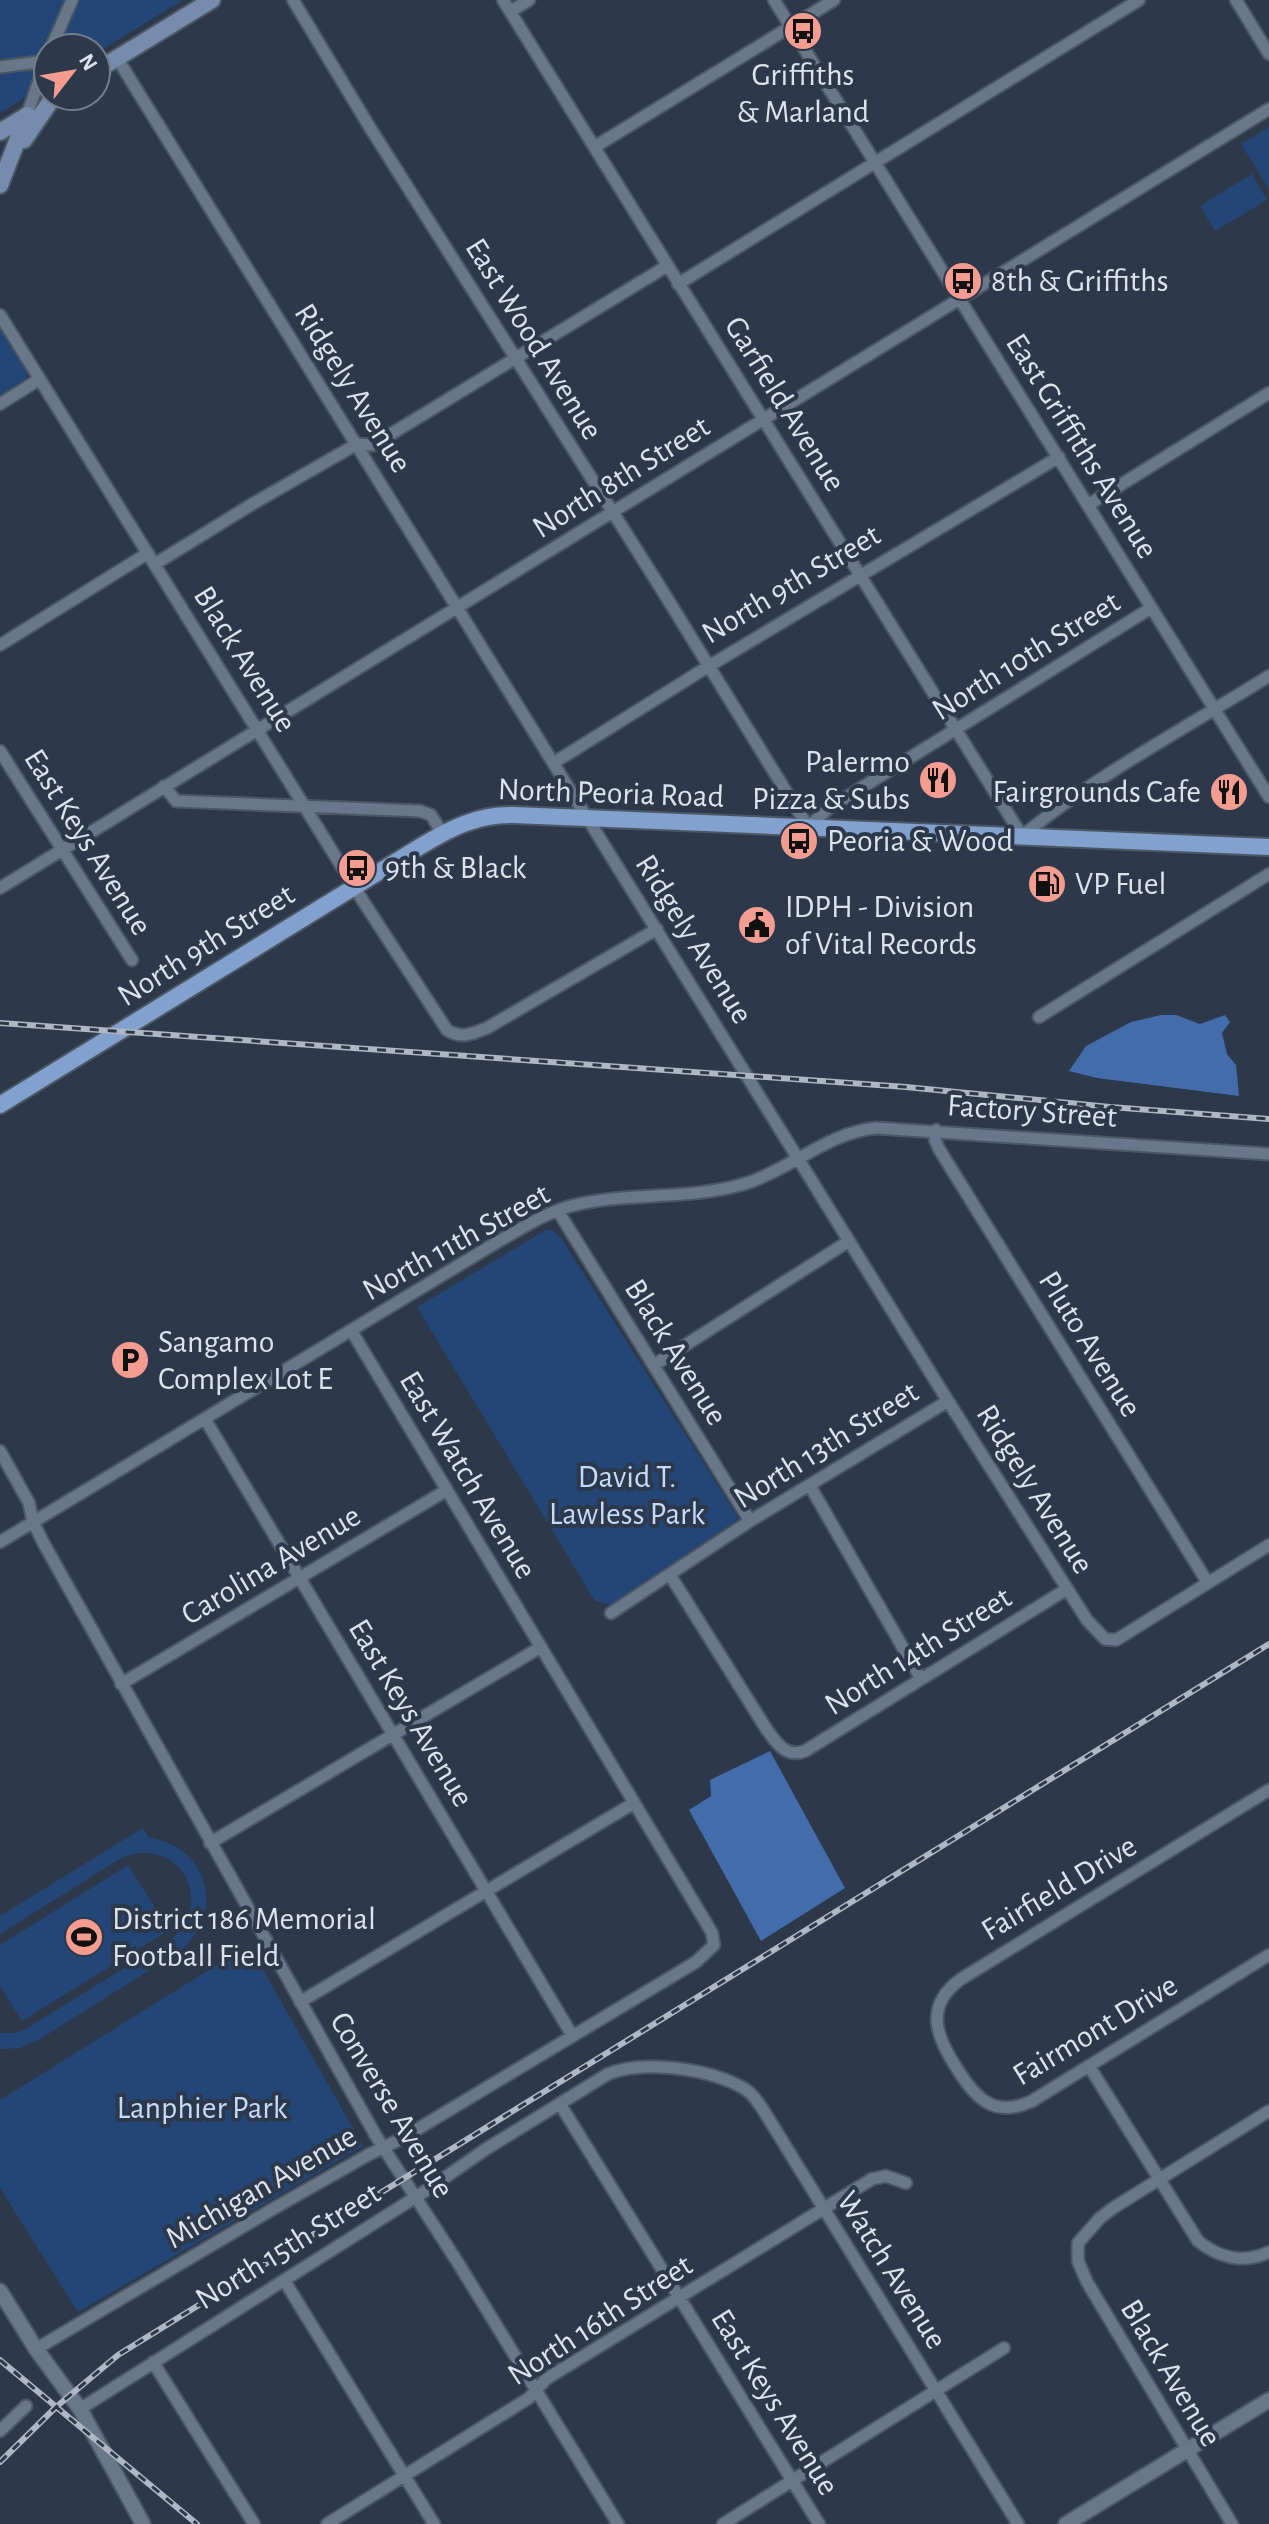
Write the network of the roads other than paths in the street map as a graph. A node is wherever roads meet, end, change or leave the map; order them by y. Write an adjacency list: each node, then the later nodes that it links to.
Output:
1 (72, 0): 12 (street)
2 (212, 0): 14 (main road)
3 (293, 0): 32 (street, East Wood Avenue)
4 (503, 0): 10 (street, Garfield Avenue)
5 (529, 0): 10 (street)
6 (774, 0): 11 (street, East Griffiths Avenue)
7 (834, 0): 11 (street)
8 (1139, 0): 26 (street)
9 (1236, 0): 13 (street)
10 (511, 11): 24 (street, Garfield Avenue)
11 (791, 27): 24 (street); 26 (street, East Griffiths Avenue)
12 (58, 32)
13 (1269, 54)
14 (117, 58): 16 (main road); 37 (street, Ridgely Avenue)
15 (32, 61): 17 (street)
16 (112, 61)
17 (0, 67)
18 (32, 101): 22 (street)
19 (1269, 109): 30 (street, North 8th Street)
20 (32, 112): 22 (main road)
21 (43, 112): 25 (main road)
22 (27, 115): 23 (main road); 25 (main road)
23 (0, 132)
24 (596, 146): 28 (street, Garfield Avenue)
25 (10, 156): 27 (main road)
26 (875, 162): 29 (street); 30 (street, East Griffiths Avenue)
27 (0, 185)
28 (667, 266): 29 (street, Garfield Avenue); 32 (street)
29 (678, 284): 36 (street, Garfield Avenue)
30 (960, 300): 36 (street, North 8th Street); 38 (street, East Griffiths Avenue)
31 (0, 315): 33 (street, Black Avenue)
32 (515, 359): 37 (street); 40 (street, East Wood Avenue)
33 (40, 379): 35 (street); 41 (street, Black Avenue)
34 (1269, 393): 39 (street)
35 (0, 404)
36 (765, 420): 40 (street, North 8th Street); 43 (street, Garfield Avenue)
37 (357, 444): 42 (street); 44 (street, Ridgely Avenue)
38 (1059, 457): 39 (street, East Griffiths Avenue); 43 (street, North 9th Street)
39 (1088, 505): 45 (street, East Griffiths Avenue)
40 (613, 513): 44 (street, North 8th Street); 47 (street, East Wood Avenue)
41 (148, 553): 42 (street, Black Avenue); 46 (street)
42 (155, 564): 51 (street, Black Avenue)
43 (861, 575): 47 (street, North 9th Street); 50 (street, Garfield Avenue)
44 (457, 608): 51 (street, North 8th Street); 53 (street, Ridgely Avenue)
45 (1151, 608): 49 (street, East Griffiths Avenue); 50 (street, North 10th Street)
46 (0, 645)
47 (709, 666): 53 (street, North 9th Street); 58 (street, East Wood Avenue)
48 (1269, 676): 49 (street)
49 (1215, 710): 55 (street, East Griffiths Avenue); 60 (street)
50 (956, 729): 58 (street, North 10th Street); 60 (street, Garfield Avenue)
51 (257, 730): 54 (street, North 8th Street); 56 (street, Black Avenue)
52 (0, 751): 62 (street, East Keys Avenue)
53 (555, 762): 57 (street, Ridgely Avenue)
54 (164, 786): 56 (street); 62 (street, North 8th Street)
55 (1269, 797)
56 (305, 807): 59 (street); 64 (street, Black Avenue)
57 (589, 818): 58 (main road, North Peoria Road); 59 (main road, North Peoria Road); 66 (street, Ridgely Avenue)
58 (808, 827): 60 (main road, North Peoria Road)
59 (442, 833): 64 (main road, North 9th Street)
60 (1022, 836): 61 (main road, North Peoria Road)
61 (1269, 847)
62 (62, 850): 65 (street, North 8th Street); 67 (street, East Keys Avenue)
63 (1269, 874): 68 (street)
64 (354, 887): 66 (street, Black Avenue); 69 (main road, North 9th Street)
65 (0, 888)
66 (657, 929): 72 (street, Ridgely Avenue)
67 (132, 960)
68 (1039, 1017)
69 (0, 1105)
70 (936, 1130): 71 (street, Factory Street); 72 (street, Factory Street); 88 (street, Pluto Avenue)
71 (1269, 1154)
72 (798, 1158): 73 (street, North 11th Street); 74 (street, Ridgely Avenue)
73 (558, 1211): 75 (street, North 11th Street); 76 (street, Black Avenue)
74 (849, 1241): 76 (street); 77 (street, Ridgely Avenue)
75 (351, 1330): 78 (street, North 11th Street); 81 (street, East Watch Avenue)
76 (654, 1365): 82 (street, Black Avenue)
77 (948, 1401): 80 (street, North 13th Street); 89 (street, Ridgely Avenue)
78 (205, 1419): 83 (street, North 11th Street); 87 (street, East Keys Avenue)
79 (0, 1451): 83 (street, Converse Avenue)
80 (810, 1486): 82 (street, North 13th Street); 92 (street)
81 (447, 1490): 87 (street, Carolina Avenue); 91 (street, East Watch Avenue)
82 (750, 1521): 86 (street, North 13th Street)
83 (33, 1522): 84 (street, North 11th Street); 93 (street, Converse Avenue)
84 (0, 1542)
85 (1269, 1545): 88 (street)
86 (670, 1575): 90 (street, North 13th Street); 92 (street, North 14th Street)
87 (301, 1577): 93 (street, Carolina Avenue); 94 (street, East Keys Avenue)
88 (1208, 1583): 89 (street, Ridgely Avenue)
89 (1067, 1589): 92 (street, North 14th Street)
90 (611, 1613)
91 (541, 1647): 94 (street); 96 (street)
92 (921, 1679)
93 (121, 1684): 97 (street, Converse Avenue)
94 (394, 1734): 97 (street); 98 (street, East Keys Avenue)
95 (1269, 1790): 102 (street, Fairfield Drive)
96 (634, 1803): 98 (street); 101 (street, Michigan Avenue)
97 (210, 1843): 100 (street, Converse Avenue)
98 (486, 1891): 100 (street); 101 (street, East Keys Avenue)
99 (1269, 1955): 103 (street, Fairmont Drive)
100 (300, 2002): 107 (street, Converse Avenue)
101 (572, 2035): 107 (street, Michigan Avenue)
102 (954, 2065): 103 (street, Fairmont Drive)
103 (1089, 2066): 108 (street)
104 (698, 2074): 105 (street, North 15th Street); 111 (street, Watch Avenue)
105 (560, 2104): 110 (street, North 15th Street); 115 (street, East Keys Avenue)
106 (1269, 2111): 108 (street)
107 (383, 2147): 110 (street, Converse Avenue); 117 (street, Michigan Avenue)
108 (1159, 2180): 112 (street); 125 (street, Black Avenue)
109 (906, 2183): 111 (street, North 16th Street)
110 (416, 2197): 113 (street, North 15th Street); 119 (street, Converse Avenue)
111 (824, 2210): 115 (street, North 16th Street); 120 (street, Watch Avenue)
112 (1269, 2252)
113 (284, 2280): 118 (street, North 15th Street); 126 (street)
114 (0, 2291): 117 (street)
115 (680, 2297): 119 (street, North 16th Street); 127 (street, East Keys Avenue)
116 (1004, 2348): 120 (street)
117 (36, 2349): 123 (street)
118 (153, 2362): 123 (street, North 15th Street); 129 (street)
119 (535, 2389): 126 (street, North 16th Street); 132 (street, Converse Avenue)
120 (937, 2392): 127 (street); 135 (street, Watch Avenue)
121 (1269, 2400): 125 (street)
122 (26, 2406): 124 (street)
123 (80, 2409): 128 (street)
124 (0, 2431)
125 (1186, 2450): 136 (street); 137 (street, Black Avenue)
126 (405, 2476): 130 (street, North 16th Street); 131 (street)
127 (793, 2480): 133 (street); 134 (street, East Keys Avenue)
128 (143, 2524)
129 (254, 2524)
130 (327, 2524)
131 (434, 2524)
132 (618, 2524)
133 (723, 2524)
134 (819, 2524)
135 (1018, 2524)
136 (1066, 2524)
137 (1232, 2524)

